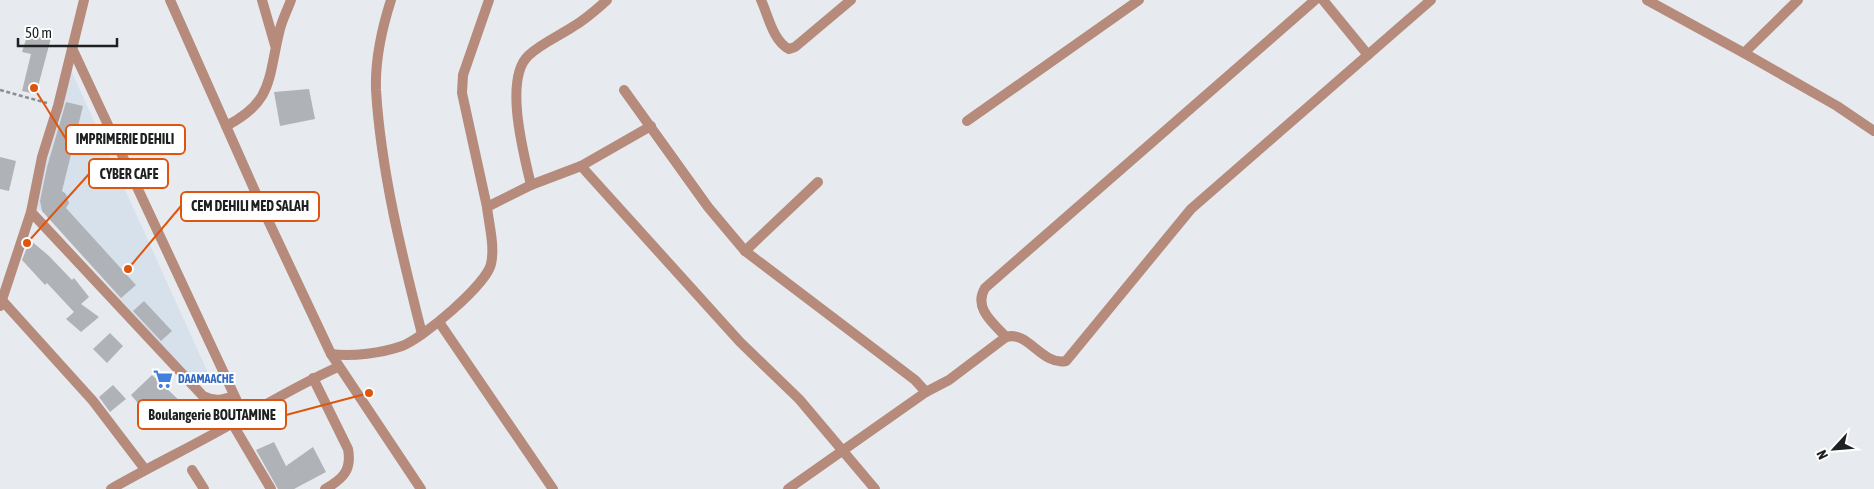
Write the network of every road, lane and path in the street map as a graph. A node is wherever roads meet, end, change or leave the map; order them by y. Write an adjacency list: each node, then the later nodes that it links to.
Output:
1 (84, 0): 16 (street)
2 (170, 0): 24 (street)
3 (262, 0): 17 (street)
4 (292, 0): 17 (street)
5 (391, 0): 35 (street)
6 (489, 0): 30 (street)
7 (607, 0): 29 (street)
8 (761, 0): 9 (street)
9 (851, 0)
10 (1139, 0): 23 (street)
11 (1315, 0): 36 (street)
12 (1323, 0): 19 (street)
13 (1431, 0): 19 (street)
14 (1648, 0): 18 (street)
15 (1798, 0): 18 (street)
16 (72, 48): 22 (street); 41 (street)
17 (276, 48): 24 (street)
18 (1744, 53): 26 (street)
19 (1368, 55): 36 (street)
20 (0, 90): 22 (path)
21 (624, 90): 25 (street)
22 (58, 106): 31 (street)
23 (967, 121)
24 (226, 126): 37 (street)
25 (651, 126): 27 (street); 32 (street)
26 (1874, 131)
27 (581, 166): 29 (street); 44 (street)
28 (818, 182): 32 (street)
29 (531, 185): 30 (street)
30 (487, 207): 34 (street)
31 (32, 212): 33 (street); 41 (street)
32 (745, 251): 40 (street)
33 (1, 301): 45 (street)
34 (439, 322): 35 (street); 52 (street)
35 (422, 334): 37 (street)
36 (1006, 337): 40 (street)
37 (331, 354): 38 (street)
38 (338, 367): 39 (street); 51 (street)
39 (313, 378): 42 (street); 50 (street)
40 (926, 392): 44 (street)
41 (234, 396): 42 (street)
42 (244, 416): 43 (street)
43 (232, 423): 45 (street); 49 (street)
44 (840, 450): 53 (street); 54 (street)
45 (144, 468): 47 (street)
46 (192, 470): 48 (street)
47 (111, 489)
48 (204, 489)
49 (271, 489)
50 (325, 489)
51 (421, 489)
52 (553, 489)
53 (788, 489)
54 (875, 489)

